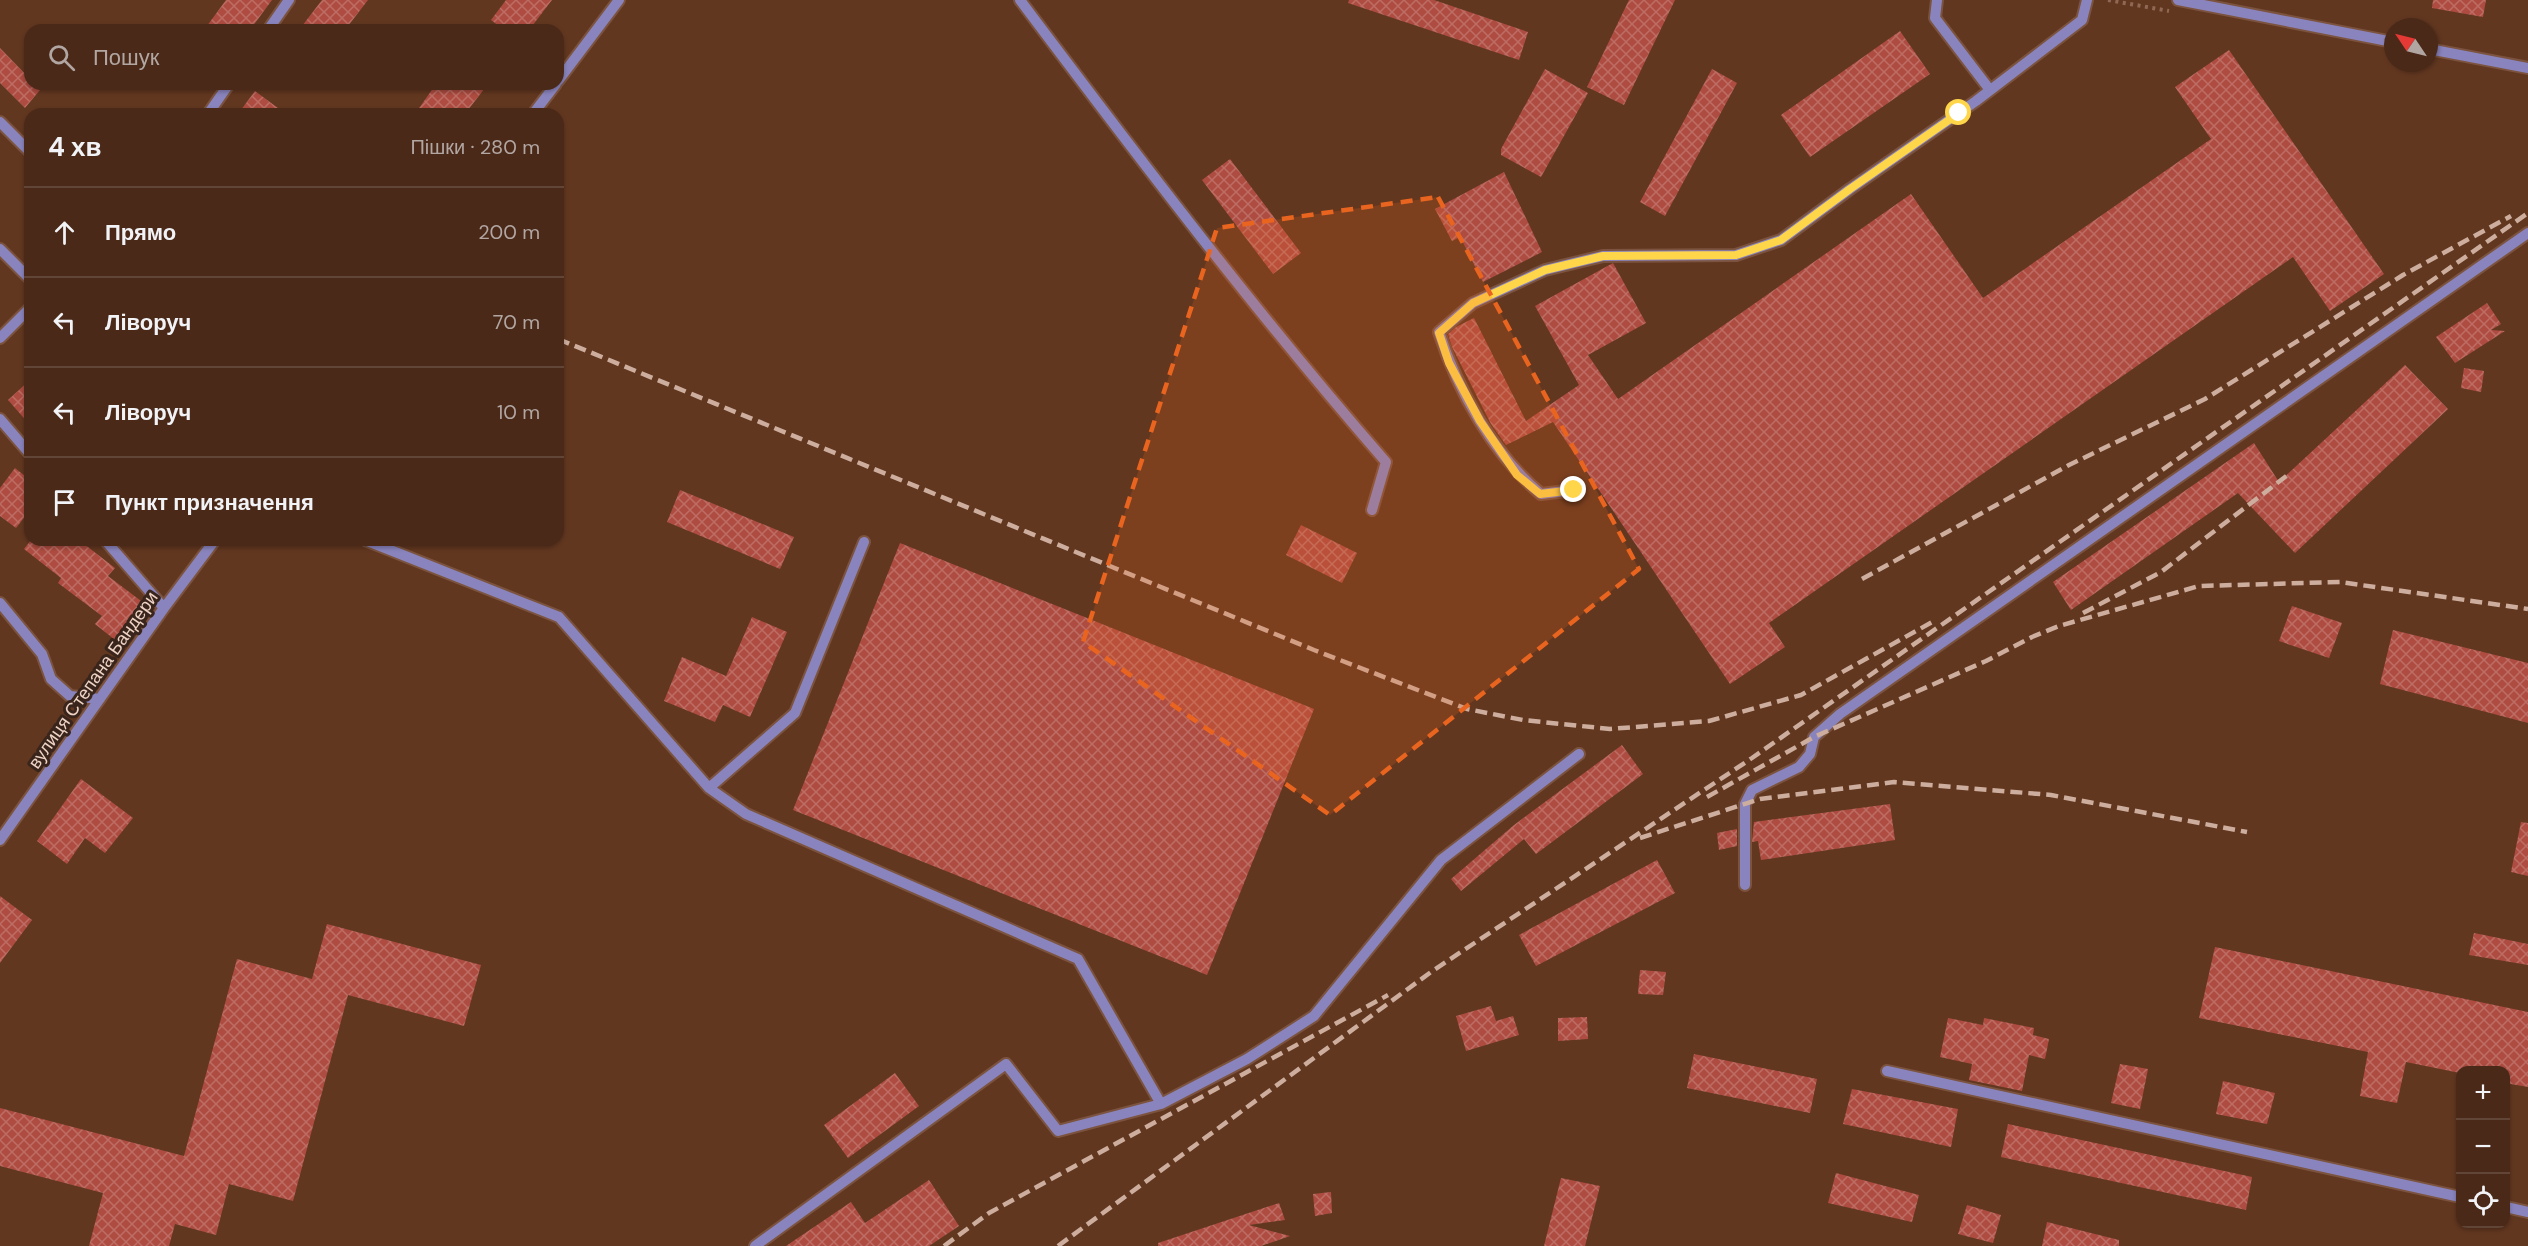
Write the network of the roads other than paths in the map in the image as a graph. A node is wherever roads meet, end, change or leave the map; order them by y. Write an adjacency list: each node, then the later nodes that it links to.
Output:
1 (289, 0): 7 (street)
2 (619, 0): 11 (street)
3 (1020, 0): 27 (street)
4 (1937, 0): 14 (street)
5 (2087, 0): 14 (street)
6 (2178, 0): 8 (street)
7 (272, 24)
8 (2384, 40)
9 (2438, 51): 10 (street)
10 (2528, 68)
11 (564, 73)
12 (225, 90): 15 (street)
13 (551, 90): 16 (street)
14 (1990, 90): 26 (street)
15 (211, 108)
16 (538, 108)
17 (0, 122): 18 (street)
18 (24, 146)
19 (2528, 233): 38 (street)
20 (0, 249): 21 (street)
21 (24, 273)
22 (24, 314): 23 (street)
23 (0, 338)
24 (0, 419): 25 (street)
25 (24, 447)
26 (1574, 490)
27 (1372, 510)
28 (864, 542): 36 (street)
29 (110, 546): 33 (street)
30 (210, 546): 33 (street, вулиця Степана Бандери)
31 (380, 546): 36 (street)
32 (0, 603): 34 (street)
33 (164, 608): 34 (street, вулиця Степана Бандери)
34 (100, 699): 37 (street, вулиця Степана Бандери)
35 (1579, 754): 40 (street)
36 (709, 788): 40 (street)
37 (0, 840)
38 (1745, 885)
39 (1887, 1071): 41 (street)
40 (1161, 1104): 44 (street)
41 (2456, 1196)
42 (2510, 1208): 43 (street)
43 (2528, 1212)
44 (755, 1246)

